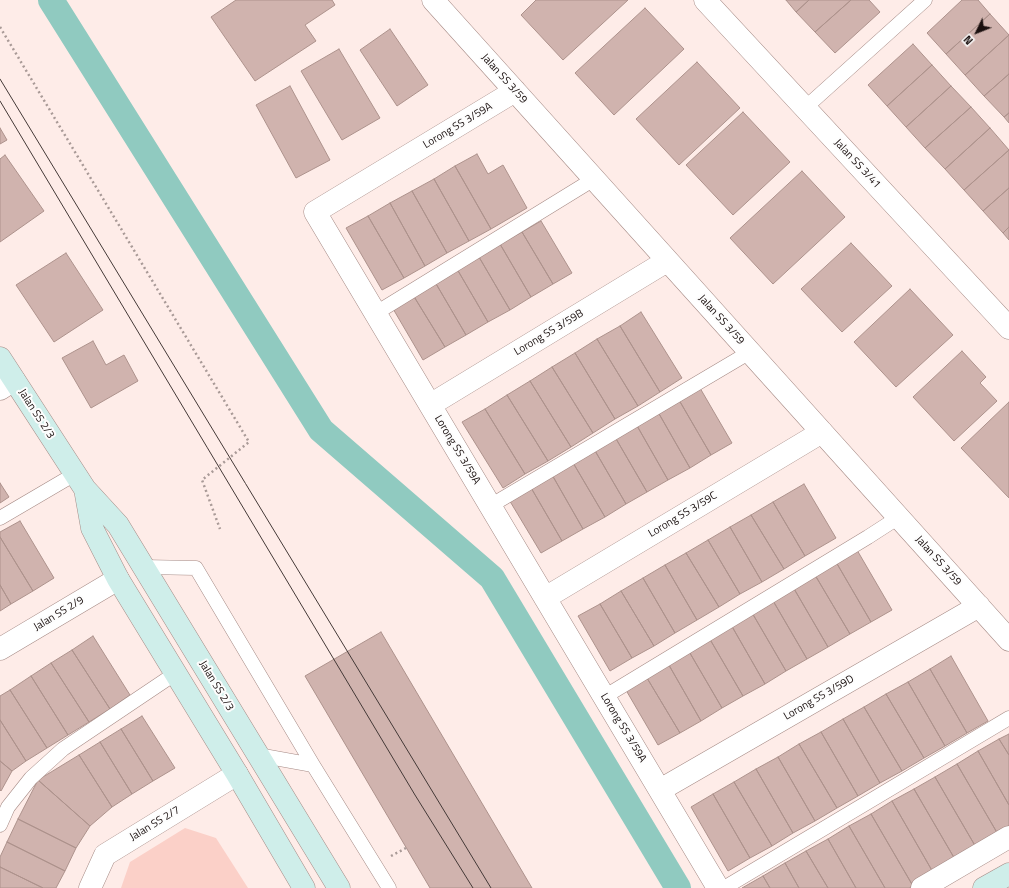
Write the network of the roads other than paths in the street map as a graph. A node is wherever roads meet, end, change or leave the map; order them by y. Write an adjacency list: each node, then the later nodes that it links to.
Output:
1 (432, 0): 4 (street, Jalan SS 3/59)
2 (705, 0): 5 (street, Jalan SS 3/41)
3 (925, 0): 5 (lane)
4 (515, 91): 6 (street, Jalan SS 3/59); 8 (street, Lorong SS 3/59A)
5 (805, 108): 9 (street, Jalan SS 3/41)
6 (594, 179): 7 (street, Jalan SS 3/59); 8 (lane)
7 (667, 261): 10 (street, Jalan SS 3/59); 13 (street, Lorong SS 3/59B)
8 (376, 313): 13 (street, Lorong SS 3/59A)
9 (1009, 328)
10 (750, 352): 14 (street, Jalan SS 3/59); 16 (lane)
11 (0, 358): 12 (main road, Jalan SS 2/3)
12 (7, 384): 15 (main road, Jalan SS 2/3)
13 (430, 405): 16 (street, Lorong SS 3/59A)
14 (822, 432): 18 (street, Jalan SS 3/59); 21 (street, Lorong SS 3/59C)
15 (80, 482): 17 (lane); 19 (main road, Jalan SS 2/3); 20 (main road, Jalan SS 2/3)
16 (490, 506): 21 (street, Lorong SS 3/59A)
17 (0, 518)
18 (899, 518): 22 (street, Jalan SS 3/59); 26 (lane)
19 (144, 567): 28 (main road, Jalan SS 2/3); 29 (lane)
20 (118, 579): 24 (street, Jalan SS 2/9); 25 (main road, Jalan SS 2/3)
21 (545, 598): 26 (street, Lorong SS 3/59A)
22 (979, 606): 23 (street, Jalan SS 3/59); 31 (street, Lorong SS 3/59D)
23 (1009, 640)
24 (0, 649)
25 (176, 673): 30 (main road, Jalan SS 2/3); 32 (lane)
26 (604, 697): 31 (street, Lorong SS 3/59A)
27 (1009, 718): 40 (lane)
28 (258, 755): 29 (lane); 37 (main road, Jalan SS 2/3)
29 (313, 765): 38 (lane)
30 (237, 774): 35 (street, Jalan SS 2/7); 36 (main road, Jalan SS 2/3)
31 (660, 790): 39 (street, Lorong SS 3/59A)
32 (0, 824)
33 (1009, 837): 41 (street)
34 (1009, 874): 42 (main road)
35 (90, 888)
36 (304, 888)
37 (339, 888)
38 (389, 888)
39 (718, 888)
40 (724, 888)
41 (922, 888)
42 (984, 888)

